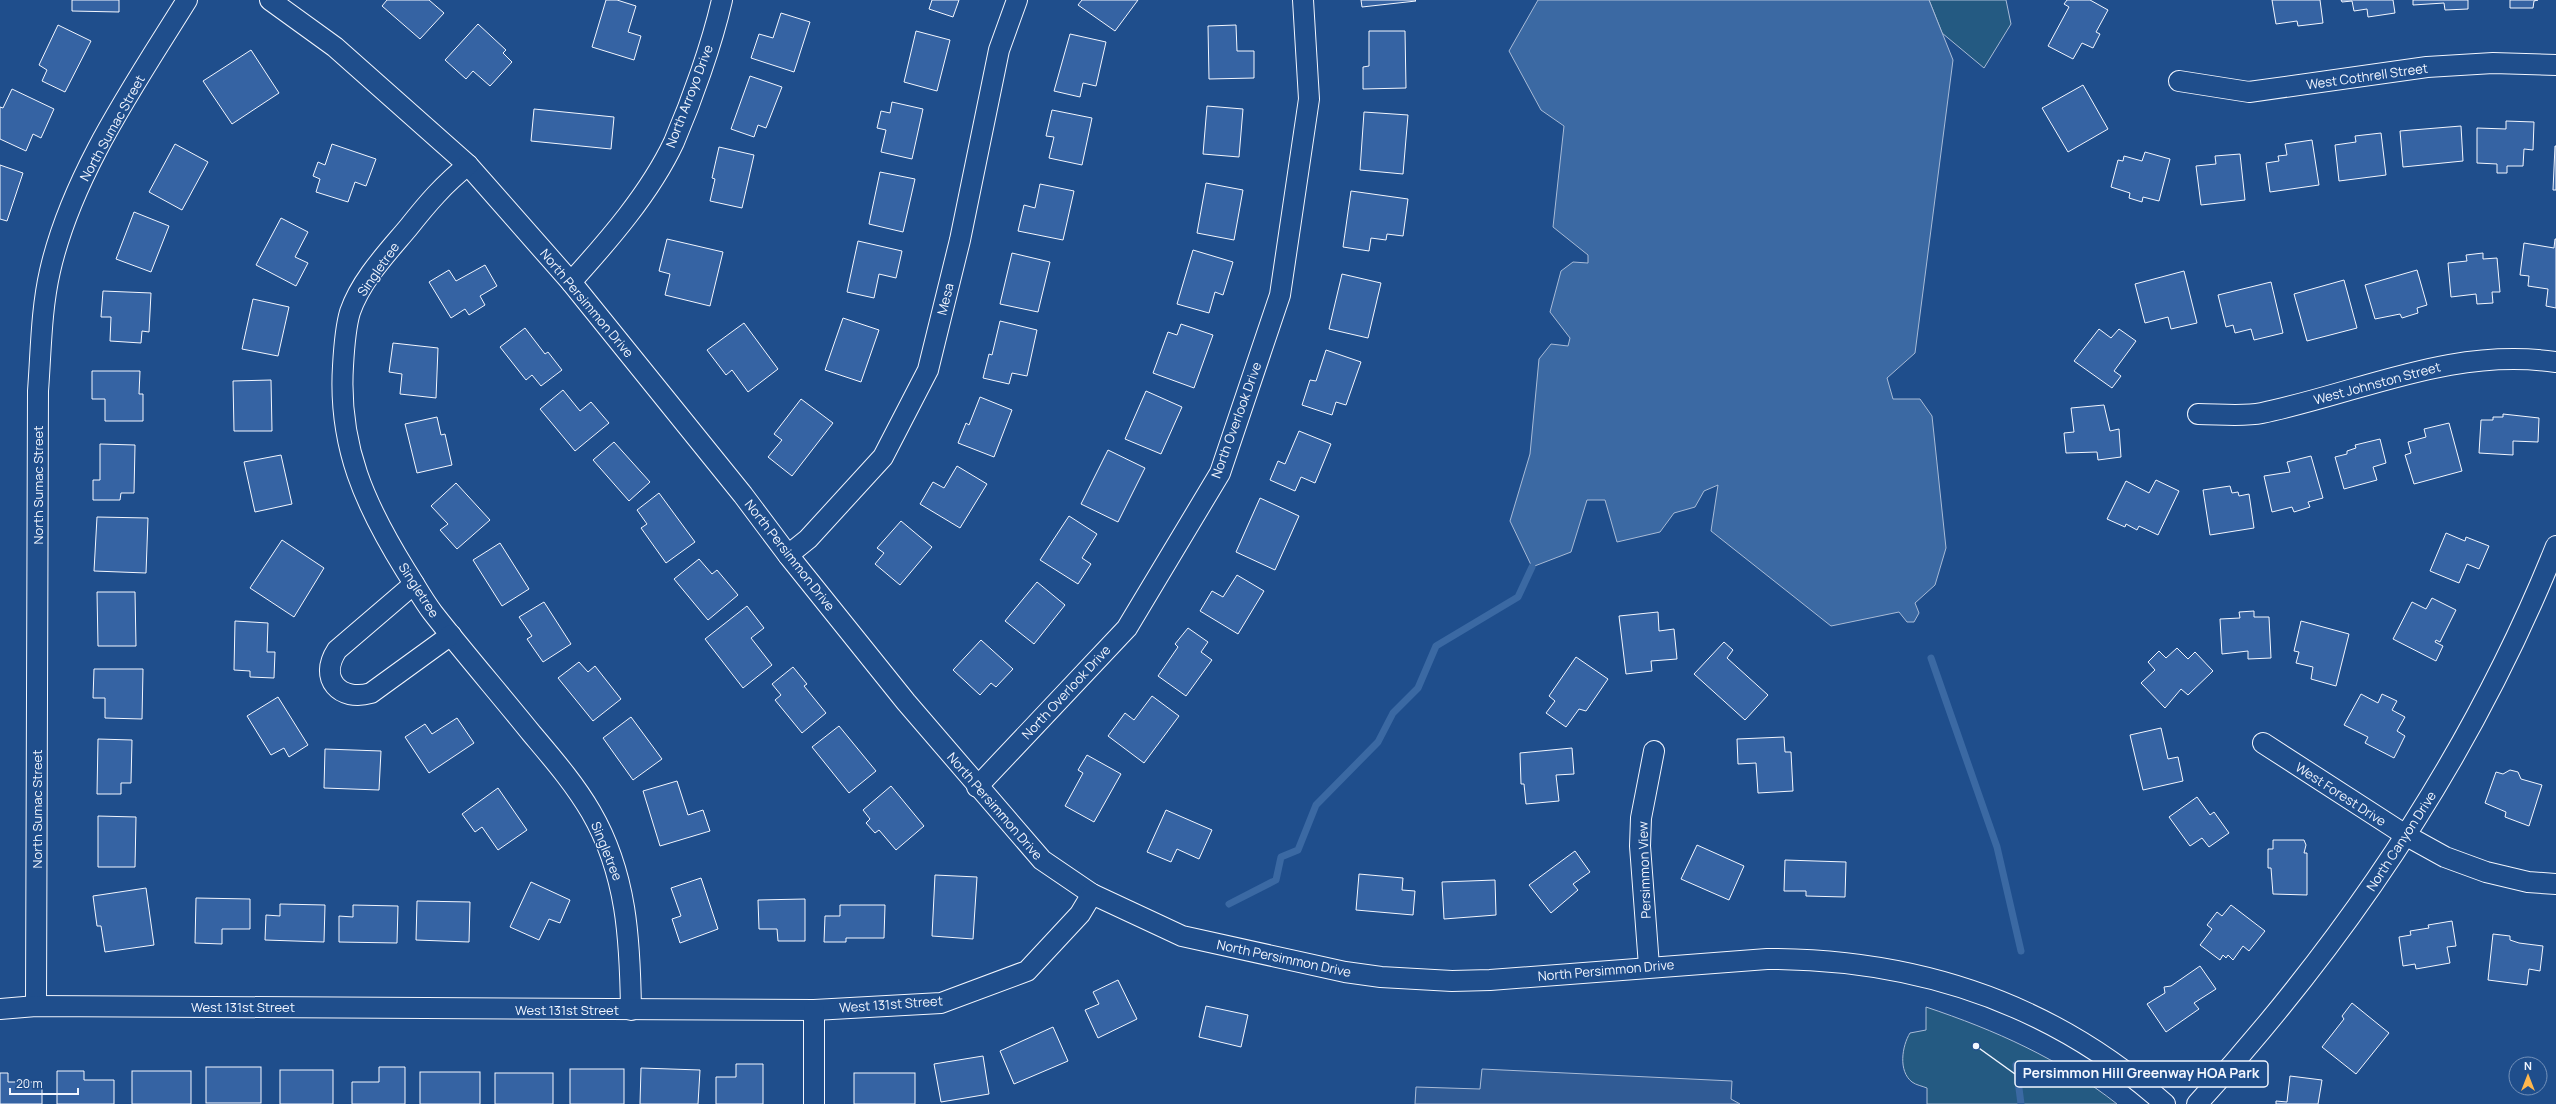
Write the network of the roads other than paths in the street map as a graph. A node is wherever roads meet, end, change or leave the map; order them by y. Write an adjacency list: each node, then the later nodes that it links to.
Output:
1 (187, 0): 23 (street, North Sumac Street)
2 (270, 0): 8 (street, North Persimmon Drive)
3 (722, 0): 9 (street, North Arroyo Drive)
4 (1017, 0): 13 (street, Mesa)
5 (1303, 0): 18 (street, North Overlook Drive)
6 (2556, 65): 7 (street, West Cothrell Street)
7 (2179, 81)
8 (468, 165): 9 (street, North Persimmon Drive); 14 (street, Singletree)
9 (571, 282): 13 (street, North Persimmon Drive)
10 (2556, 362): 11 (street, West Johnston Street)
11 (2198, 414)
12 (2556, 546): 19 (street, North Canyon Drive)
13 (788, 555): 18 (street, North Persimmon Drive)
14 (414, 584): 15 (street, Singletree); 15 (street)
15 (451, 635): 25 (street, Singletree)
16 (2263, 744): 19 (street, West Forest Drive)
17 (1654, 751): 22 (street, Persimmon View)
18 (977, 787): 21 (street, North Persimmon Drive)
19 (2407, 836): 20 (street, West Forest Drive); 29 (street, North Canyon Drive)
20 (2556, 884)
21 (1092, 894): 22 (street, North Persimmon Drive); 26 (street, West 131st Street)
22 (1650, 966): 28 (street, North Persimmon Drive)
23 (36, 1006): 24 (street, West 131st Street); 25 (street, West 131st Street)
24 (0, 1009)
25 (631, 1010): 26 (street, West 131st Street)
26 (814, 1010): 27 (street)
27 (814, 1104)
28 (2166, 1104)
29 (2197, 1104)

